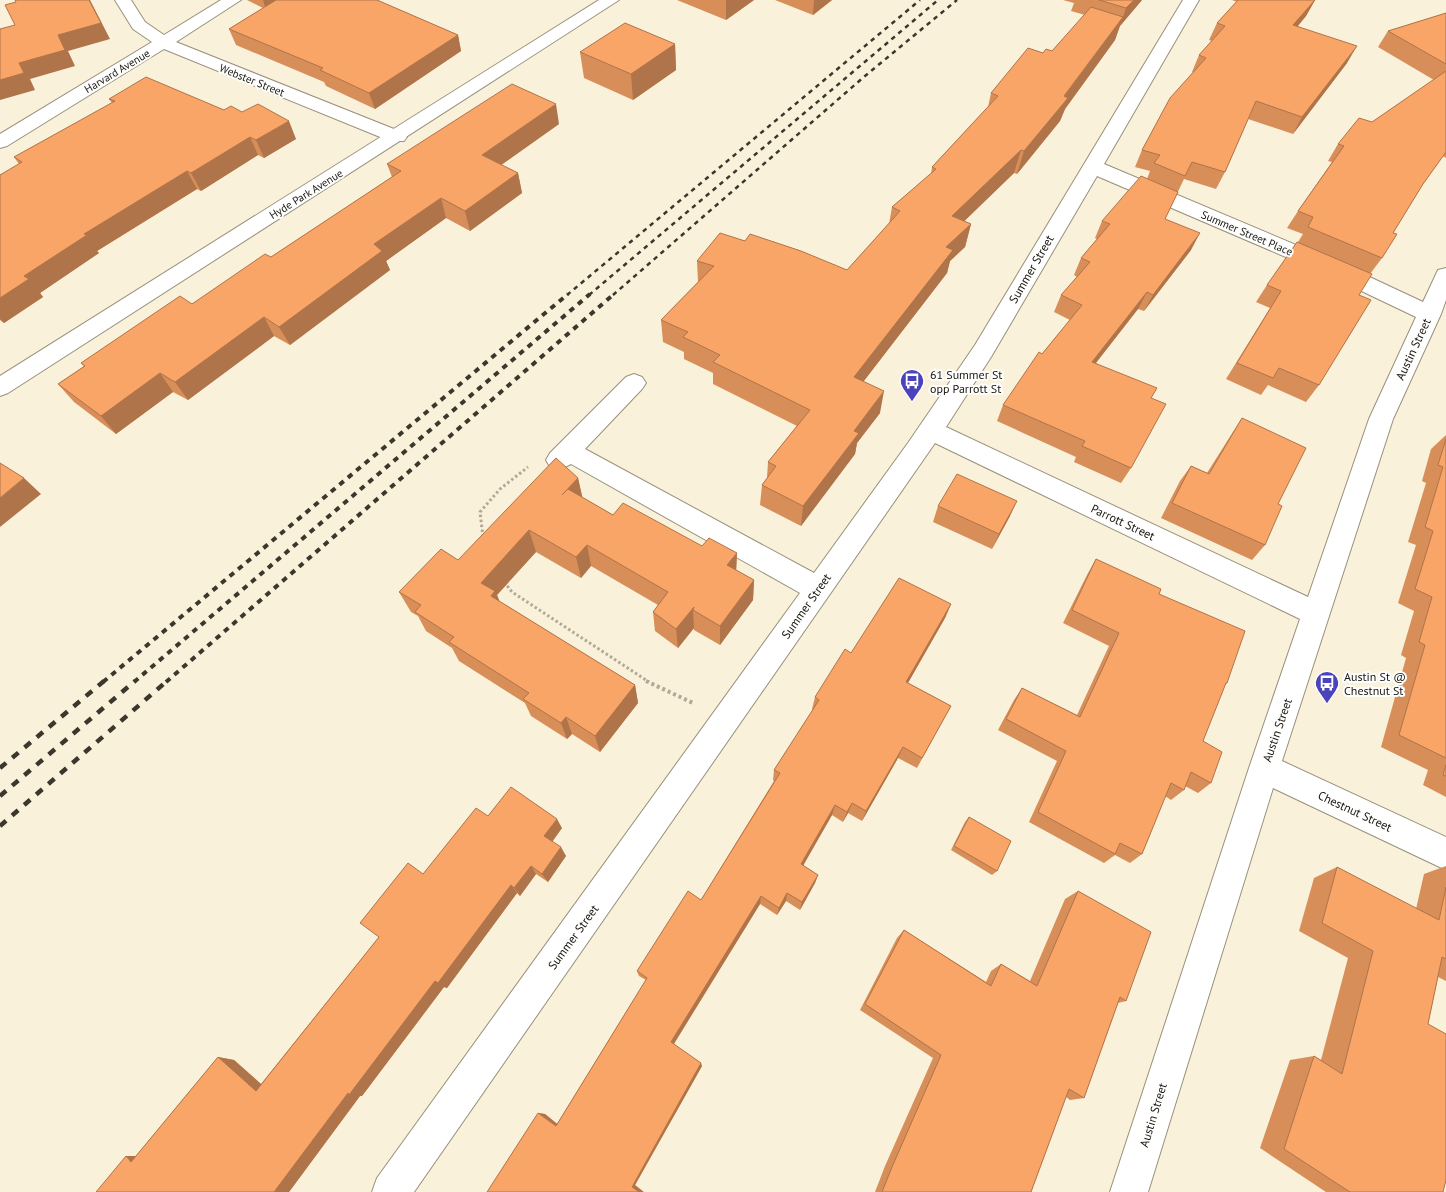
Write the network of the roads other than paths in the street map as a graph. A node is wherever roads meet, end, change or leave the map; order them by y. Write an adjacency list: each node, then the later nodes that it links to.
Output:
1 (123, 0): 5 (street, Webster Street)
2 (234, 0): 5 (street, Harvard Avenue)
3 (611, 0): 6 (street, Hyde Park Avenue)
4 (1191, 0): 8 (street, Summer Street)
5 (164, 43): 6 (street, Webster Street); 7 (street, Harvard Avenue)
6 (397, 137): 12 (street, Hyde Park Avenue)
7 (0, 142)
8 (1091, 166): 10 (street, Summer Street Place); 13 (street, Summer Street)
9 (1445, 281): 10 (street, Austin Street)
10 (1430, 314): 15 (street, Austin Street)
11 (634, 383): 14 (street)
12 (0, 387)
13 (930, 430): 14 (street, Summer Street); 15 (street, Parrott Street)
14 (818, 589): 18 (street, Summer Street)
15 (1316, 614): 16 (street, Austin Street)
16 (1264, 768): 17 (street, Chestnut Street); 19 (street, Austin Street)
17 (1446, 854)
18 (392, 1192)
19 (1129, 1192)

